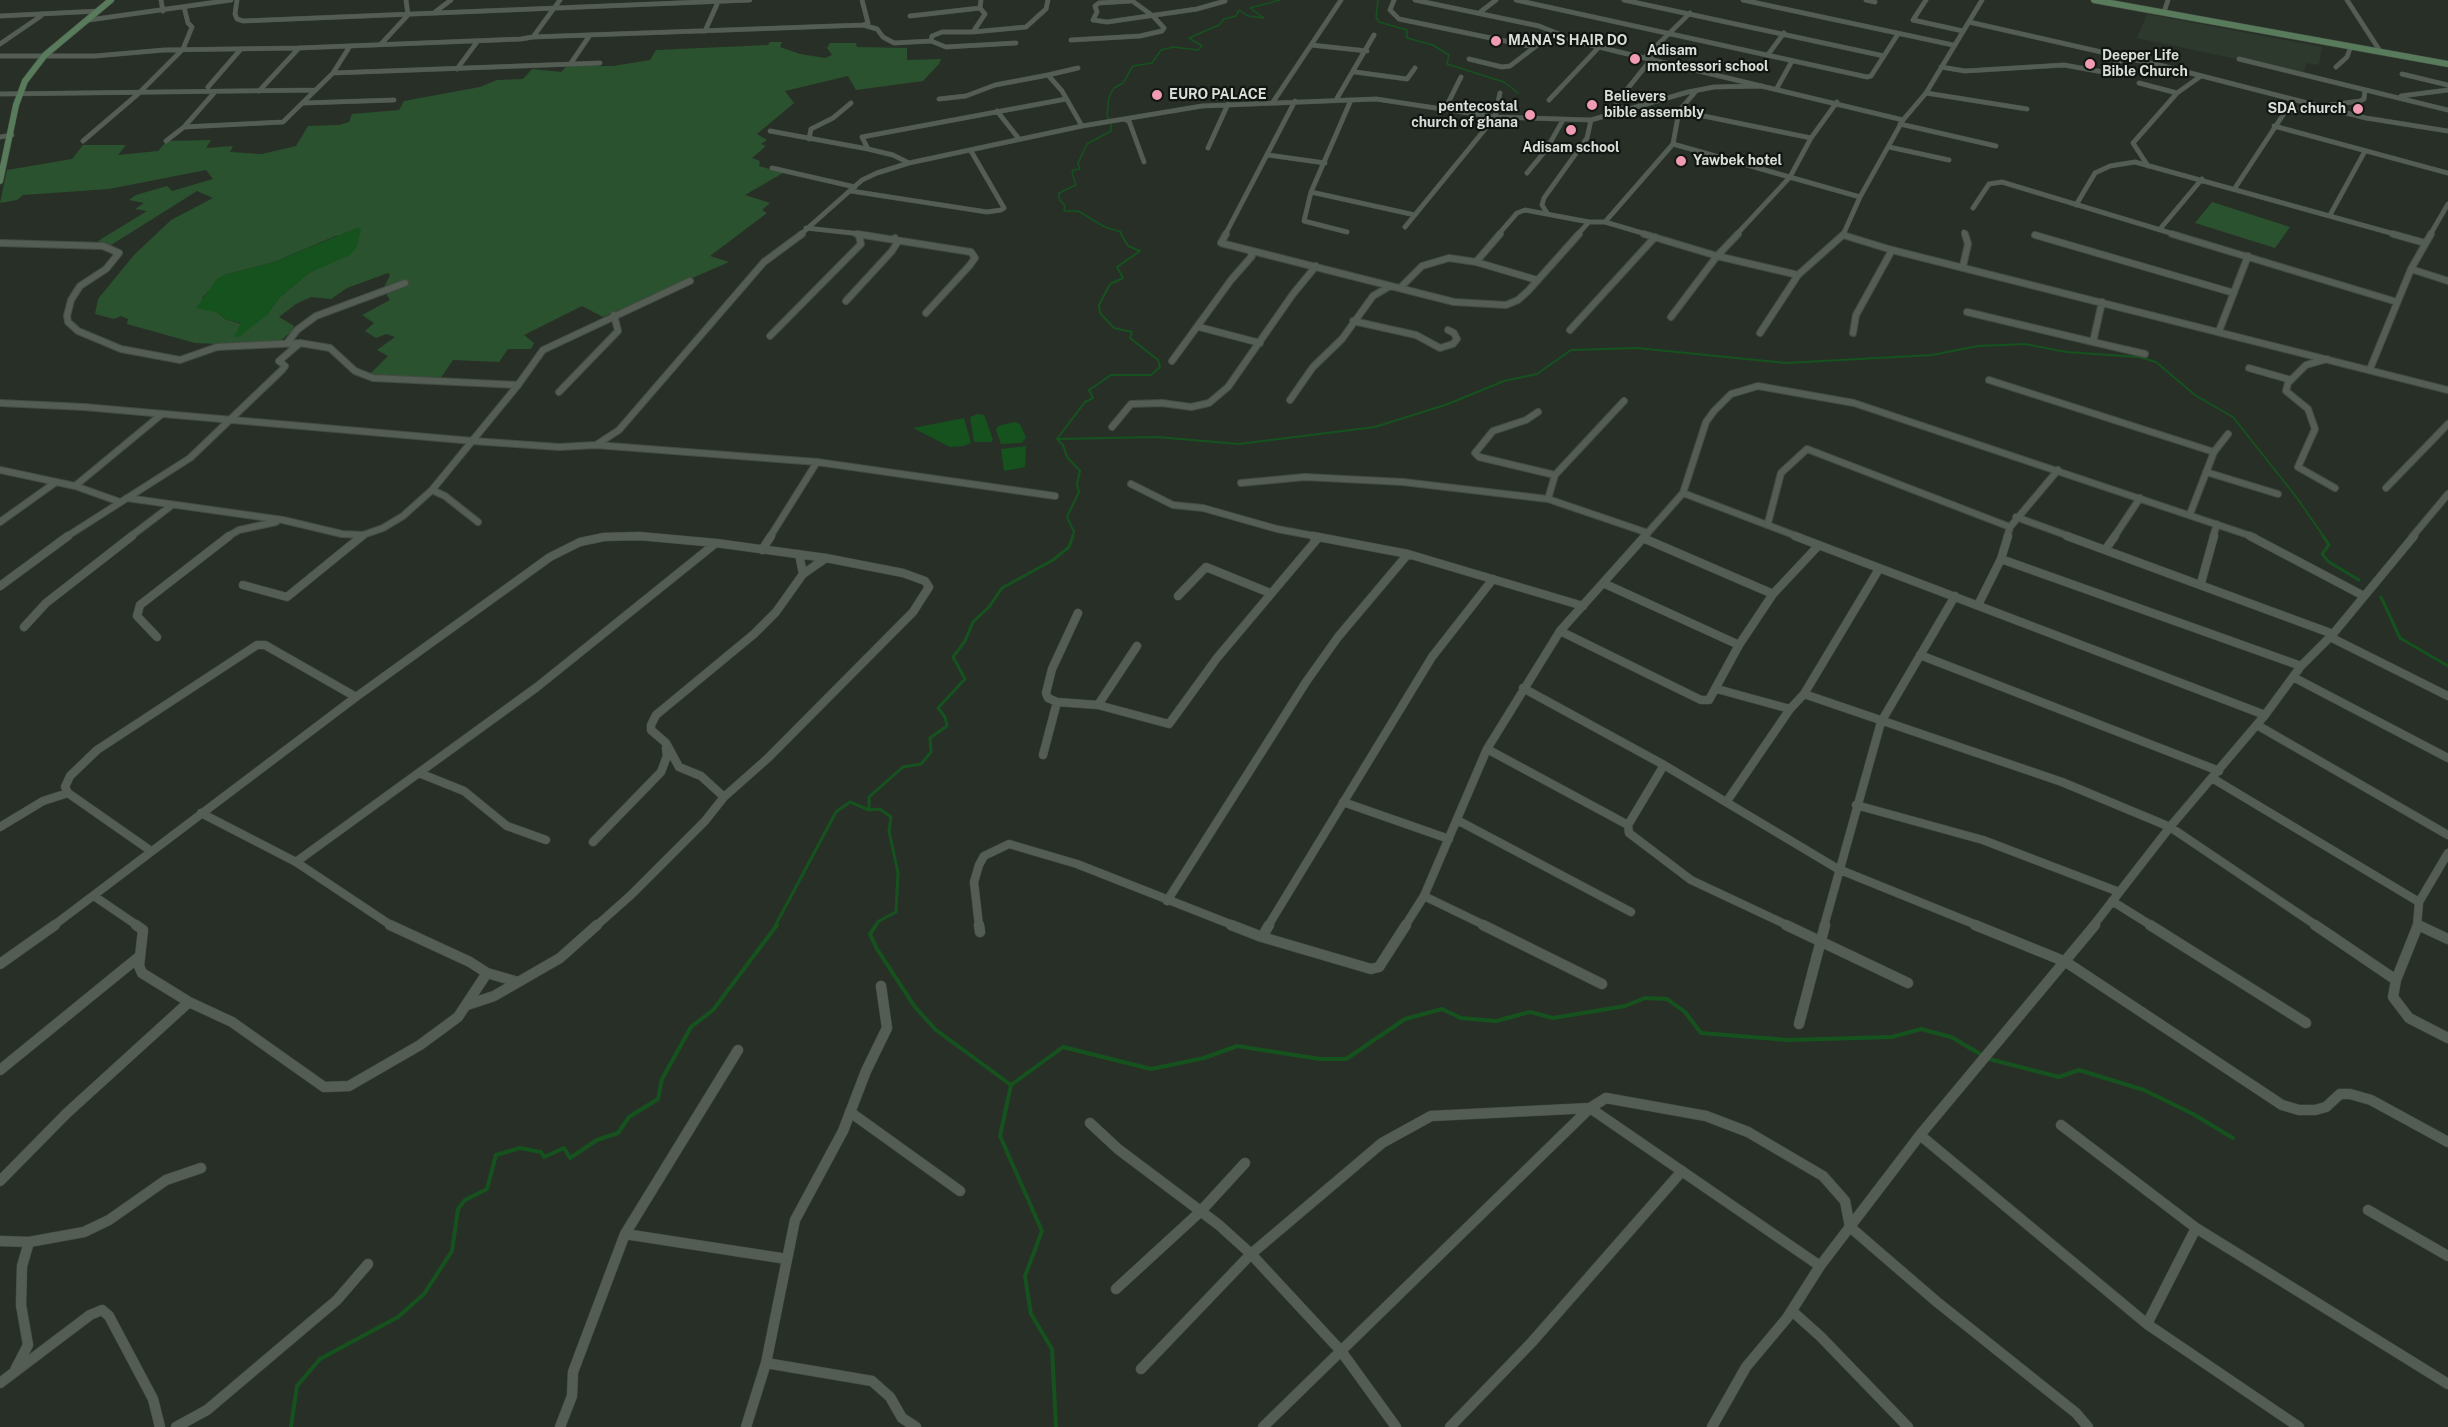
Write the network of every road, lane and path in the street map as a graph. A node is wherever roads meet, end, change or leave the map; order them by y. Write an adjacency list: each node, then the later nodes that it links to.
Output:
1 (111, 0): 34 (street)
2 (160, 0): 35 (street)
3 (231, 0): 26 (street)
4 (237, 0): 42 (street)
5 (406, 0): 42 (street)
6 (451, 0): 37 (street)
7 (560, 0): 31 (street)
8 (750, 0): 29 (street)
9 (862, 0): 47 (street)
10 (981, 0): 33 (street)
11 (1048, 0): 50 (street)
12 (1131, 0): 40 (street); 40 (street)
13 (1341, 0): 64 (street)
14 (1394, 0): 69 (street)
15 (1415, 0): 38 (street)
16 (1496, 0): 38 (street)
17 (1516, 0): 51 (street)
18 (1624, 0): 39 (street)
19 (1743, 0): 53 (street)
20 (1866, 0): 30 (street)
21 (1926, 0): 49 (street)
22 (1982, 0): 46 (street)
23 (2094, 0): 28 (street)
24 (2168, 0): 36 (street)
25 (2347, 0): 74 (street)
26 (224, 1): 32 (street)
27 (1225, 1): 40 (street)
28 (2102, 1): 36 (street)
29 (718, 2): 31 (street); 48 (street)
30 (1875, 2)
31 (555, 7): 37 (street); 56 (street)
32 (184, 8): 35 (street); 71 (street)
33 (980, 8): 44 (street); 50 (street)
34 (99, 11): 41 (street); 45 (street)
35 (163, 11): 45 (street)
36 (2164, 12): 68 (street)
37 (434, 13): 42 (street)
38 (1479, 13): 57 (street)
39 (1690, 13): 51 (street); 52 (street)
40 (1151, 14): 58 (street)
41 (43, 15): 43 (street); 62 (street)
42 (408, 15): 63 (street)
43 (0, 16)
44 (910, 16)
45 (89, 20): 75 (street)
46 (1969, 22): 49 (street); 80 (street)
47 (867, 25): 48 (street); 59 (street)
48 (705, 31): 54 (street)
49 (1963, 31): 65 (street)
50 (973, 32): 59 (street)
51 (1671, 33): 77 (street); 79 (street)
52 (1784, 33): 77 (street); 78 (street)
53 (1898, 34): 65 (street); 78 (street)
54 (590, 35): 56 (street); 84 (street)
55 (1374, 35): 73 (street)
56 (533, 37): 60 (street)
57 (1562, 38): 67 (street); 69 (street)
58 (1071, 40)
59 (931, 41): 61 (street)
60 (477, 42): 63 (street); 91 (street)
61 (1016, 43)
62 (0, 44)
63 (381, 44): 66 (street)
64 (1311, 45): 73 (street); 123 (street)
65 (1953, 45): 87 (street)
66 (350, 46): 70 (street); 93 (street)
67 (1600, 46): 79 (street); 121 (street)
68 (2351, 46): 74 (street); 88 (street)
69 (1534, 47): 81 (street)
70 (299, 48): 72 (street); 106 (street)
71 (183, 49): 72 (street); 75 (street); 114 (street)
72 (241, 49): 101 (street)
73 (1367, 51): 92 (street)
74 (2380, 51): 86 (street)
75 (45, 55): 76 (street); 108 (street)
76 (0, 56)
77 (1767, 56): 83 (street)
78 (1884, 56): 83 (street)
79 (1649, 57): 100 (street); 134 (street)
80 (2126, 58): 87 (street); 96 (street)
81 (1469, 59)
82 (2239, 60): 104 (street)
83 (1792, 61): 102 (street)
84 (570, 63): 85 (street); 91 (street)
85 (600, 63)
86 (2448, 64)
87 (1941, 67): 111 (street)
88 (2336, 67)
89 (1078, 68): 95 (street)
90 (1415, 68): 92 (street)
91 (457, 69): 93 (street)
92 (1355, 72): 119 (street)
93 (333, 73): 103 (street)
94 (2402, 74): 99 (street)
95 (1048, 75): 116 (street); 117 (street)
96 (2201, 76): 112 (street); 128 (street)
97 (1461, 77): 129 (street)
98 (2139, 83): 112 (street)
99 (2448, 85)
100 (1762, 86): 102 (street); 107 (street)
101 (208, 87)
102 (1777, 88): 124 (street)
103 (316, 90): 106 (street); 125 (street)
104 (2365, 90): 115 (street); 128 (street)
105 (2448, 90): 115 (street)
106 (260, 91): 109 (street)
107 (1696, 91): 133 (street); 134 (street)
108 (19, 93): 113 (street); 114 (street); 145 (street)
109 (214, 93): 114 (street); 142 (street)
110 (1500, 93): 135 (street)
111 (1926, 93): 130 (street); 139 (street)
112 (2178, 93): 164 (street)
113 (0, 94)
114 (138, 94): 150 (street)
115 (2394, 97): 131 (street)
116 (939, 99)
117 (1066, 99): 132 (street); 140 (street)
118 (394, 100): 125 (street)
119 (1336, 100): 120 (street); 122 (street)
120 (1352, 100): 129 (street); 163 (street)
121 (1549, 100)
122 (1294, 101): 123 (street); 159 (street)
123 (1273, 102): 127 (street)
124 (1837, 102): 139 (street); 147 (street)
125 (304, 103): 142 (street)
126 (851, 103): 148 (street)
127 (1228, 104): 136 (street); 155 (street)
128 (2326, 106): 141 (street); 144 (street)
129 (1445, 109): 135 (street)
130 (2027, 110)
131 (2448, 110)
132 (997, 111): 149 (street); 156 (street)
133 (1679, 111): 147 (street); 152 (street)
134 (1627, 112): 138 (street)
135 (1495, 117): 137 (street); 180 (street)
136 (1121, 119): 140 (street); 161 (street)
137 (1563, 120): 138 (street); 166 (street)
138 (1591, 120): 179 (street)
139 (1901, 122): 153 (street); 154 (street)
140 (1082, 126): 149 (street)
141 (2274, 126): 158 (street); 171 (street)
142 (184, 127): 151 (street)
143 (770, 131): 148 (street)
144 (2448, 131)
145 (12, 135): 146 (street); 170 (street)
146 (0, 136)
147 (1811, 138): 168 (street)
148 (809, 139): 156 (street)
149 (1019, 139): 157 (street)
150 (83, 141)
151 (166, 141)
152 (1673, 144): 168 (street); 183 (street)
153 (1996, 146)
154 (1889, 147): 160 (street); 174 (street)
155 (1208, 148)
156 (868, 149): 162 (street)
157 (971, 151): 162 (street); 172 (street)
158 (2365, 151): 167 (street); 181 (street)
159 (1268, 155): 163 (street); 197 (street)
160 (1949, 160)
161 (1144, 162)
162 (909, 163): 172 (street)
163 (1325, 163): 173 (street)
164 (2148, 166): 169 (street); 176 (street)
165 (772, 168): 172 (street)
166 (1527, 173)
167 (2448, 173)
168 (1790, 177): 174 (street); 199 (street)
169 (2202, 178): 171 (street); 186 (street)
170 (0, 181)
171 (2235, 188): 181 (street)
172 (853, 189): 185 (street)
173 (1311, 192): 180 (street); 187 (street)
174 (1860, 197): 189 (street)
175 (2448, 204): 178 (street)
176 (2076, 205): 177 (street); 186 (street)
177 (1973, 208)
178 (2446, 211): 195 (street)
179 (1546, 213): 182 (street); 200 (street)
180 (1415, 215): 184 (street)
181 (2330, 215): 195 (street)
182 (1589, 222): 183 (street); 205 (street)
183 (1605, 222): 192 (street)
184 (1405, 227)
185 (806, 228): 191 (street); 251 (street)
186 (2160, 229): 198 (street)
187 (1347, 232)
188 (1964, 232): 202 (street)
189 (1843, 235): 196 (street); 204 (street)
190 (2035, 235): 211 (street)
191 (859, 236): 193 (street); 226 (street)
192 (1655, 237): 199 (street); 222 (street)
193 (895, 238): 212 (street); 216 (street)
194 (0, 243): 227 (street)
195 (2426, 243): 203 (street)
196 (1892, 250): 202 (street); 225 (street)
197 (1251, 253): 201 (street); 220 (street)
198 (2248, 255): 211 (street); 214 (street)
199 (1717, 256): 204 (street); 218 (street)
200 (1476, 262): 205 (street); 210 (street)
201 (1316, 266): 209 (street); 230 (street)
202 (1963, 266): 213 (street)
203 (2410, 269): 207 (street); 214 (street)
204 (1798, 275): 224 (street)
205 (1537, 280): 210 (street)
206 (690, 281): 217 (street)
207 (2448, 281)
208 (405, 283): 227 (street)
209 (1390, 286): 210 (street); 219 (street)
210 (1401, 288)
211 (2234, 294): 223 (street)
212 (846, 301)
213 (2102, 302): 223 (street); 229 (street)
214 (2397, 302): 235 (street)
215 (1967, 312): 229 (street)
216 (926, 313)
217 (614, 315): 238 (street); 240 (street)
218 (1671, 317)
219 (1353, 321): 221 (street); 241 (street)
220 (1198, 327): 230 (street); 233 (street)
221 (1448, 330)
222 (1570, 330)
223 (2219, 331): 232 (street)
224 (1760, 333)
225 (1853, 333)
226 (770, 336)
227 (288, 342): 228 (street)
228 (300, 342): 238 (street); 246 (street)
229 (2093, 342): 231 (street)
230 (1260, 343): 248 (street)
231 (2145, 354)
232 (2331, 359): 235 (street); 237 (street)
233 (1172, 362)
234 (2249, 369): 237 (street)
235 (2370, 369): 239 (street)
236 (1989, 380): 252 (street)
237 (2291, 380): 262 (street)
238 (518, 386): 250 (street)
239 (2448, 390)
240 (559, 392)
241 (1290, 400)
242 (1624, 401): 257 (street)
243 (0, 403): 245 (street)
244 (1538, 412): 257 (street)
245 (162, 414): 246 (street); 261 (street)
246 (230, 419): 250 (street); 269 (street)
247 (2448, 424): 263 (street)
248 (1112, 427)
249 (2228, 434): 252 (street)
250 (473, 441): 251 (street); 264 (street)
251 (596, 445): 253 (street)
252 (2214, 452): 256 (street)
253 (817, 462): 268 (street); 289 (street)
254 (0, 470): 258 (street)
255 (2058, 470): 265 (street); 270 (street); 276 (street)
256 (2206, 472): 266 (street); 274 (street)
257 (1555, 475): 271 (street)
258 (56, 482): 261 (street); 278 (street)
259 (1241, 483): 271 (street)
260 (1131, 484): 286 (street)
261 (75, 486): 272 (street)
262 (2335, 488)
263 (2386, 488)
264 (432, 490): 279 (street); 284 (street)
265 (1683, 493): 280 (street); 285 (street)
266 (2278, 494)
267 (2448, 494): 306 (street)
268 (1055, 496)
269 (127, 498): 272 (street); 273 (street)
270 (2140, 498): 274 (street); 290 (street)
271 (1548, 500): 285 (street)
272 (120, 502): 301 (street)
273 (172, 505): 275 (street); 310 (street)
274 (2190, 514): 281 (street)
275 (243, 515): 277 (street); 283 (street)
276 (2016, 517): 282 (street); 290 (street)
277 (283, 520): 283 (street); 284 (street)
278 (0, 522)
279 (478, 522)
280 (1768, 523): 282 (street); 288 (street)
281 (2217, 524): 299 (street); 306 (street)
282 (2010, 527): 294 (street)
283 (239, 530): 313 (street)
284 (363, 535): 300 (street)
285 (1646, 535): 298 (street); 303 (street)
286 (1318, 538): 292 (street); 302 (street)
287 (716, 543): 289 (street); 323 (street); 336 (street)
288 (1819, 545): 295 (street); 303 (street)
289 (762, 550): 291 (street)
290 (2105, 550): 299 (street)
291 (799, 554): 293 (street); 296 (street)
292 (1408, 554): 297 (street); 360 (street)
293 (826, 558): 296 (street); 339 (street)
294 (2001, 559): 307 (street); 317 (street)
295 (1879, 569): 305 (street); 321 (street)
296 (803, 574): 330 (street)
297 (1493, 579): 308 (street); 341 (street)
298 (1603, 583): 308 (street); 314 (street)
299 (2201, 584): 312 (street)
300 (243, 585)
301 (0, 586)
302 (1270, 593): 304 (street); 325 (street)
303 (1773, 594): 314 (street)
304 (1178, 596)
305 (1955, 596): 307 (street); 316 (street)
306 (2362, 596): 312 (street)
307 (1978, 605): 327 (street)
308 (1583, 606): 311 (street)
309 (1078, 613): 324 (street)
310 (24, 627)
311 (1560, 631): 319 (street); 320 (street)
312 (2332, 635): 317 (street); 322 (street)
313 (157, 637)
314 (1739, 645): 320 (street)
315 (1137, 646): 325 (street)
316 (1920, 655): 328 (street); 335 (street)
317 (2301, 666): 318 (street)
318 (2293, 677): 327 (street); 333 (street)
319 (1522, 688): 331 (street); 334 (street)
320 (1717, 689): 326 (street)
321 (1804, 694): 326 (street); 328 (street)
322 (2448, 696)
323 (356, 697): 338 (street); 343 (street)
324 (1057, 702): 325 (street); 332 (street)
325 (1098, 705)
326 (1790, 709): 340 (street)
327 (2265, 715): 329 (street)
328 (1881, 722): 342 (street); 347 (street)
329 (2257, 725): 335 (street); 348 (street)
330 (666, 743): 339 (street); 351 (street)
331 (1487, 749): 344 (street); 345 (street)
332 (1043, 755)
333 (2448, 758)
334 (1664, 765): 340 (street); 345 (street)
335 (2219, 771): 337 (street)
336 (419, 772): 350 (street); 354 (street)
337 (2212, 778): 347 (street); 362 (street)
338 (68, 793): 346 (street); 352 (street)
339 (724, 797): 374 (street)
340 (1727, 801): 356 (street)
341 (1343, 802): 349 (street); 366 (street)
342 (1856, 805): 356 (street); 357 (street)
343 (201, 813): 352 (street); 354 (street)
344 (1457, 820): 349 (street); 363 (street)
345 (1628, 825): 368 (street)
346 (0, 827)
347 (2170, 827): 357 (street); 373 (street)
348 (2448, 835)
349 (1449, 839): 359 (street)
350 (546, 840)
351 (593, 842)
352 (151, 850): 358 (street)
353 (2448, 853): 355 (street)
354 (296, 862): 372 (street)
355 (2445, 862): 362 (street)
356 (1838, 869): 368 (street); 370 (street)
357 (2118, 892): 361 (street)
358 (94, 896): 369 (street); 371 (street)
359 (1424, 896): 366 (street); 375 (street)
360 (1167, 901): 365 (street); 366 (street)
361 (2112, 902): 370 (street); 380 (street)
362 (2419, 902): 364 (street)
363 (1630, 912)
364 (2418, 924): 367 (street); 373 (street)
365 (980, 932)
366 (1262, 937)
367 (2448, 939)
368 (1820, 943): 376 (street); 381 (street)
369 (140, 956): 378 (street); 384 (street)
370 (2066, 962): 389 (street); 390 (street)
371 (0, 964)
372 (487, 973): 374 (street); 379 (street)
373 (2396, 980): 382 (street)
374 (518, 982): 379 (street)
375 (1602, 984)
376 (1908, 984)
377 (881, 986): 386 (street)
378 (189, 1002): 379 (street); 394 (street)
379 (467, 1005)
380 (2306, 1023)
381 (1799, 1024)
382 (2448, 1038)
383 (738, 1050): 400 (street)
384 (0, 1070)
385 (1590, 1108): 393 (street); 398 (street); 403 (street); 413 (street)
386 (850, 1112): 395 (street); 405 (street)
387 (1090, 1123): 397 (street)
388 (2061, 1125): 399 (street)
389 (1920, 1135): 398 (street); 410 (street)
390 (2448, 1142)
391 (1245, 1163): 397 (street)
392 (201, 1167): 402 (street)
393 (1682, 1171): 407 (street); 426 (street)
394 (0, 1181)
395 (960, 1191)
396 (2368, 1210): 404 (street)
397 (1201, 1211): 403 (street); 408 (street)
398 (1850, 1227): 407 (street); 429 (street)
399 (2196, 1228): 410 (street); 418 (street)
400 (625, 1234): 405 (street); 421 (street)
401 (0, 1240): 402 (street)
402 (29, 1242): 411 (street)
403 (1251, 1254): 413 (street); 415 (street)
404 (2448, 1256)
405 (787, 1259): 414 (street)
406 (368, 1264): 420 (street)
407 (1820, 1266): 409 (street)
408 (1116, 1289)
409 (1792, 1311): 427 (street); 428 (street)
410 (2147, 1324): 430 (street)
411 (28, 1345): 412 (street); 416 (street)
412 (46, 1350): 416 (street); 419 (street)
413 (1341, 1352): 424 (street); 425 (street)
414 (766, 1363): 422 (street); 423 (street)
415 (1141, 1369)
416 (13, 1374): 417 (street)
417 (0, 1383)
418 (2448, 1384)
419 (160, 1427)
420 (176, 1427)
421 (560, 1427)
422 (746, 1427)
423 (916, 1427)
424 (1263, 1427)
425 (1396, 1427)
426 (1450, 1427)
427 (1712, 1427)
428 (1908, 1427)
429 (2088, 1427)
430 (2299, 1427)

